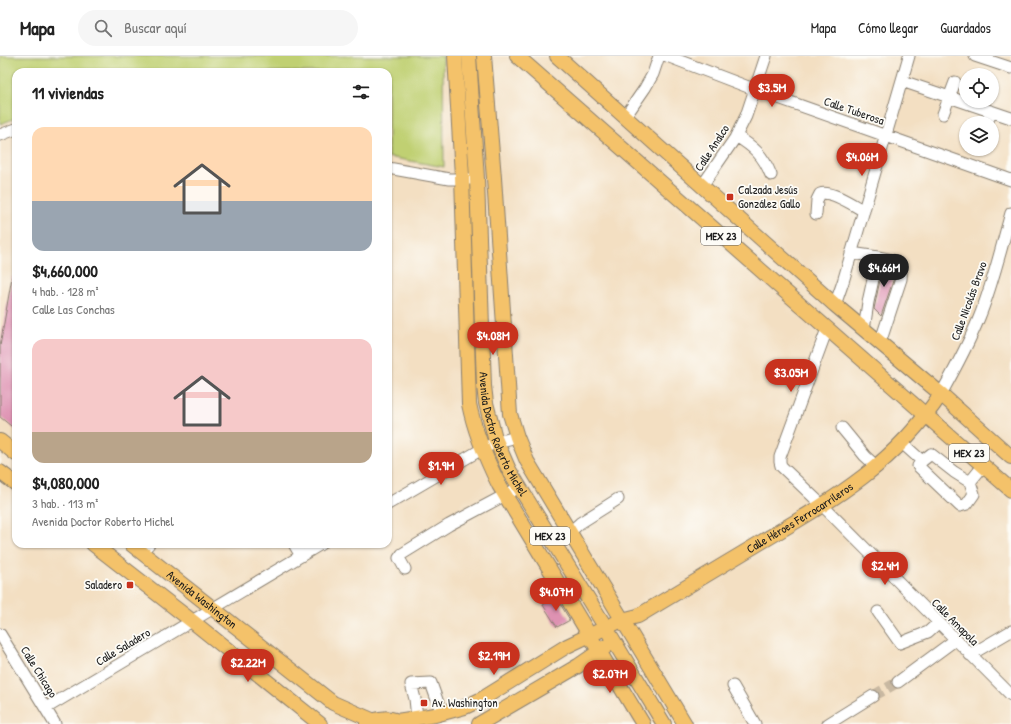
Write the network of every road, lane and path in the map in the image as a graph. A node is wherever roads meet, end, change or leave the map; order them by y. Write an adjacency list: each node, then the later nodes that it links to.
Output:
1 (454, 56): 28 (main road, Avenida Doctor Roberto Michel)
2 (469, 56): 27 (main road, Avenida Doctor Roberto Michel / MEX 23)
3 (484, 56): 34 (main road, Avenida Doctor Roberto Michel)
4 (517, 56): 39 (main road, MEX 23)
5 (557, 56): 19 (main road, MEX 23)
6 (659, 56): 19 (street)
7 (667, 56): 14 (street, Calle Tuberosa)
8 (766, 56): 14 (street, Calle Analco)
9 (909, 56): 12 (street)
10 (975, 56): 11 (street)
11 (1011, 68)
12 (902, 81): 15 (street); 24 (street)
13 (955, 82): 15 (street)
14 (756, 90): 23 (street, Calle Analco); 24 (street, Calle Tuberosa)
15 (949, 97): 16 (street); 17 (street)
16 (991, 112): 18 (street); 20 (street)
17 (943, 114)
18 (990, 116)
19 (624, 117): 30 (main road, MEX 23)
20 (1011, 118)
21 (12, 130): 22 (street)
22 (0, 135)
23 (736, 136): 26 (street); 30 (street, Calle Analco)
24 (886, 136): 29 (street, Calle Tuberosa); 31 (street)
25 (392, 169): 28 (street)
26 (771, 174)
27 (477, 179): 28 (street); 35 (main road, Avenida Doctor Roberto Michel / MEX 23)
28 (462, 180): 43 (main road, Avenida Doctor Roberto Michel)
29 (1011, 180)
30 (702, 186): 38 (main road, MEX 23)
31 (864, 211): 33 (street); 36 (street)
32 (1011, 212): 48 (street, Calle Nicolás Bravo)
33 (816, 214)
34 (497, 227): 35 (main road); 42 (main road, Avenida Doctor Roberto Michel)
35 (479, 228): 44 (main road, Avenida Doctor Roberto Michel / MEX 23)
36 (851, 254): 37 (street); 38 (street)
37 (878, 257): 40 (street); 41 (street)
38 (835, 305): 40 (main road, MEX 23)
39 (827, 329): 49 (main road, MEX 23); 72 (street, Calle Amapola)
40 (864, 330): 41 (main road, MEX 23)
41 (880, 343): 48 (main road, MEX 23)
42 (505, 347): 44 (main road); 45 (main road, Avenida Doctor Roberto Michel)
43 (468, 349): 44 (main road); 46 (main road, Avenida Doctor Roberto Michel)
44 (483, 349): 47 (main road, Avenida Doctor Roberto Michel / MEX 23)
45 (507, 382): 47 (main road); 51 (main road, Avenida Doctor Roberto Michel)
46 (468, 385): 47 (main road); 55 (main road, Avenida Doctor Roberto Michel)
47 (484, 386): 53 (main road, Avenida Doctor Roberto Michel / MEX 23)
48 (941, 394): 49 (main road, Calle Héroes Ferrocarrileros); 57 (main road, MEX 23)
49 (926, 416): 54 (main road, Calle Héroes Ferrocarrileros); 59 (main road, MEX 23)
50 (842, 428): 60 (street)
51 (517, 437): 53 (street); 61 (main road, Avenida Doctor Roberto Michel)
52 (0, 441): 56 (main road)
53 (496, 442): 55 (street); 65 (main road, Avenida Doctor Roberto Michel / MEX 23)
54 (902, 443): 58 (street); 60 (main road, Calle Héroes Ferrocarrileros)
55 (482, 448): 68 (main road, Avenida Doctor Roberto Michel); 70 (street)
56 (12, 451)
57 (1011, 456)
58 (922, 461): 64 (street); 64 (street)
59 (983, 466): 64 (street); 66 (main road, MEX 23)
60 (876, 467): 72 (main road, Calle Héroes Ferrocarrileros)
61 (534, 471): 65 (main road); 67 (main road, Avenida Doctor Roberto Michel)
62 (0, 472): 63 (main road)
63 (12, 481)
64 (970, 482)
65 (518, 485): 68 (street); 71 (main road, Avenida Doctor Roberto Michel / MEX 23)
66 (1011, 490)
67 (545, 491): 71 (main road); 73 (main road, Avenida Doctor Roberto Michel)
68 (506, 496): 74 (main road, Avenida Doctor Roberto Michel); 82 (street)
69 (618, 499): 73 (street)
70 (392, 502)
71 (530, 504): 74 (main road); 81 (main road, Avenida Doctor Roberto Michel / MEX 23)
72 (823, 506): 88 (street, Calle Amapola); 89 (main road, Calle Héroes Ferrocarrileros)
73 (570, 532): 80 (main road, Avenida Doctor Roberto Michel)
74 (535, 544): 93 (main road, Avenida Doctor Roberto Michel)
75 (98, 548): 87 (main road, Avenida Washington)
76 (141, 548): 85 (main road, Avenida Washington)
77 (296, 548): 79 (street)
78 (314, 548): 79 (street, Calle Saladero)
79 (301, 556): 85 (street, Calle Saladero)
80 (585, 558): 81 (main road); 83 (main road, Avenida Doctor Roberto Michel)
81 (570, 568): 84 (main road, Avenida Doctor Roberto Michel / MEX 23)
82 (405, 569)
83 (600, 584): 84 (main road); 89 (main road, Avenida Doctor Roberto Michel)
84 (585, 593): 90 (main road, Avenida Doctor Roberto Michel / MEX 23)
85 (213, 609): 87 (street, Calle Saladero); 107 (main road, Avenida Washington)
86 (878, 612): 88 (street)
87 (192, 621): 104 (street, Calle Saladero); 110 (main road, Avenida Washington)
88 (938, 623): 94 (street, Calle Amapola)
89 (625, 625): 90 (main road, Calle Héroes Ferrocarrileros); 95 (main road, Calle Héroes Ferrocarrileros); 97 (main road, Avenida Doctor Roberto Michel)
90 (606, 628): 93 (main road, Calle Héroes Ferrocarrileros); 95 (main road, Avenida Doctor Roberto Michel / MEX 23)
91 (1011, 631): 98 (street)
92 (0, 634): 104 (street, Calle Chicago)
93 (590, 636): 96 (main road, Avenida Doctor Roberto Michel); 105 (main road, Calle Héroes Ferrocarrileros)
94 (955, 640): 98 (street, Calle Amapola); 100 (street)
95 (614, 641): 96 (main road, Calle Héroes Ferrocarrileros); 99 (main road, Avenida Doctor Roberto Michel / MEX 23)
96 (599, 651): 111 (main road, Calle Héroes Ferrocarrileros); 112 (main road, Avenida Doctor Roberto Michel)
97 (643, 655): 99 (main road); 114 (main road, Avenida Doctor Roberto Michel)
98 (970, 655): 102 (street, Calle Amapola)
99 (628, 664): 113 (main road, Avenida Doctor Roberto Michel / MEX 23)
100 (898, 682)
101 (733, 686): 115 (street)
102 (1011, 695)
103 (873, 696): 116 (street)
104 (46, 708): 109 (street, Calle Chicago)
105 (442, 714): 106 (main road, Calle Héroes Ferrocarrileros); 106 (street)
106 (417, 718): 108 (main road, Calle Héroes Ferrocarrileros)
107 (370, 722): 108 (main road, Calle Héroes Ferrocarrileros)
108 (400, 722)
109 (55, 724)
110 (320, 724)
111 (479, 724)
112 (643, 724)
113 (664, 724)
114 (685, 724)
115 (755, 724)
116 (828, 724)

